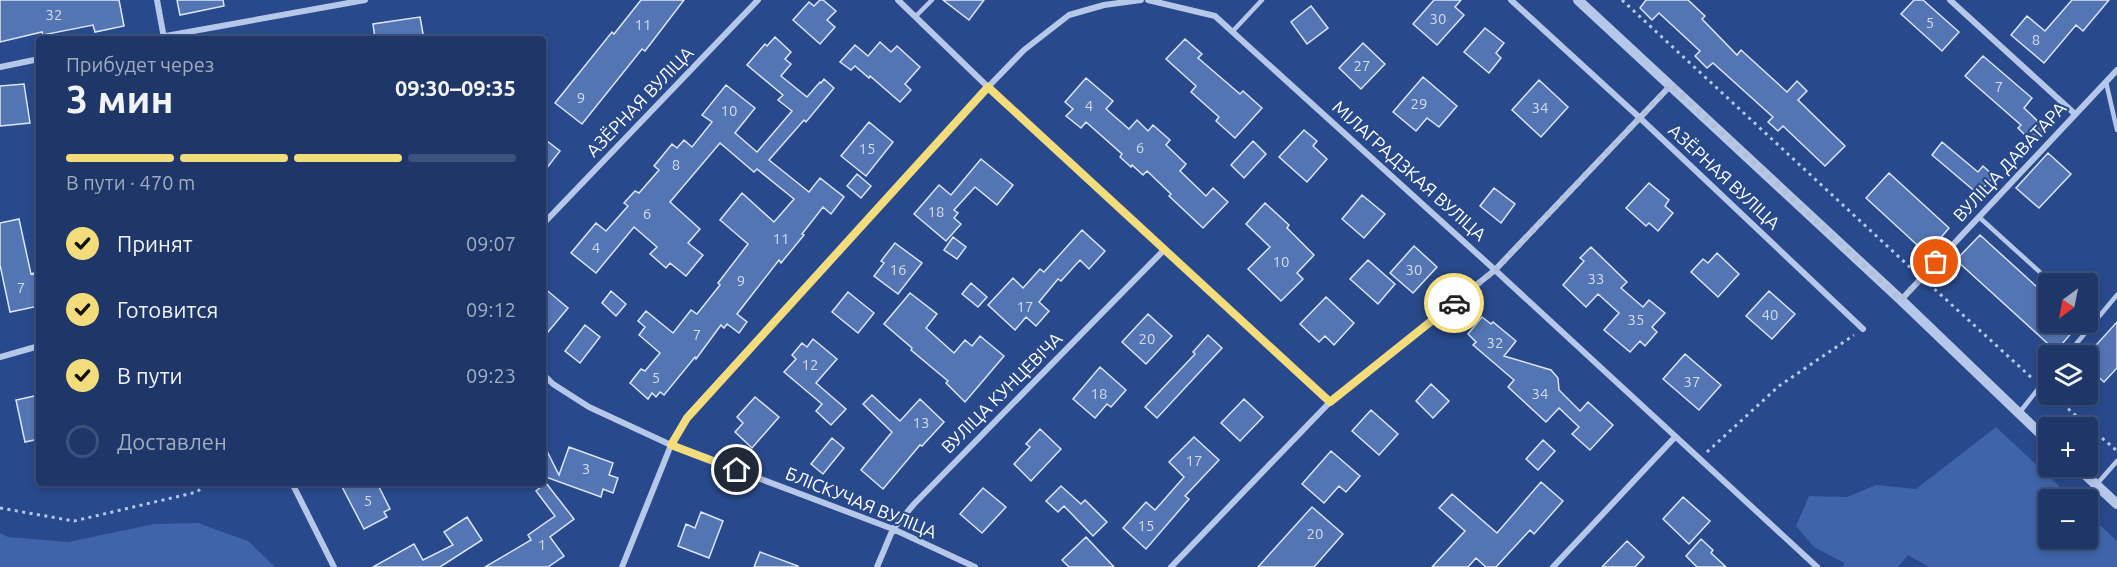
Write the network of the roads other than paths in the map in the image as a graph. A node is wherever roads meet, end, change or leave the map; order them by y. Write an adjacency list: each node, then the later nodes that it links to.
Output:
1 (157, 0): 14 (street)
2 (365, 0): 15 (street)
3 (758, 0): 26 (street, АЗЁРНАЯ ВУЛІЦА)
4 (898, 0): 12 (street)
5 (932, 0): 12 (lane)
6 (1140, 0): 21 (street)
7 (1148, 0): 13 (street, МІЛАГРАДЗКАЯ ВУЛІЦА)
8 (1262, 0): 13 (lane)
9 (1511, 0): 23 (street, АЗЁРНАЯ ВУЛІЦА)
10 (1578, 0): 20 (street)
11 (1950, 0): 22 (street)
12 (915, 16): 21 (street)
13 (1233, 32): 28 (street, МІЛАГРАДЗКАЯ ВУЛІЦА)
14 (164, 36)
15 (175, 36)
16 (36, 60): 17 (street)
17 (0, 67)
18 (2117, 70): 19 (street, ВУЛІЦА ДАВАТАРА)
19 (2106, 82): 22 (street, ВУЛІЦА ДАВАТАРА); 24 (lane)
20 (1671, 85): 23 (street); 31 (street)
21 (988, 87): 27 (street); 44 (street)
22 (2075, 114): 25 (street, ВУЛІЦА ДАВАТАРА)
23 (1640, 118): 28 (street); 33 (street, АЗЁРНАЯ ВУЛІЦА)
24 (2117, 130)
25 (1979, 217): 29 (lane); 31 (street, ВУЛІЦА ДАВАТАРА)
26 (546, 221)
27 (1164, 250): 40 (street); 50 (street, ВУЛІЦА КУНЦЕВІЧА)
28 (1495, 270): 40 (street); 43 (street, МІЛАГРАДЗКАЯ ВУЛІЦА)
29 (2041, 273)
30 (2117, 295): 32 (lane)
31 (1901, 300): 41 (street)
32 (2098, 319)
33 (1863, 329)
34 (2086, 333): 35 (lane)
35 (2075, 345)
36 (36, 347): 37 (street)
37 (0, 357)
38 (546, 377): 44 (street, БЛІСКУЧАЯ ВУЛІЦА)
39 (2038, 389): 41 (lane)
40 (1330, 402): 55 (street)
41 (2018, 414): 42 (street)
42 (2038, 432)
43 (1675, 437): 56 (street); 57 (street, МІЛАГРАДЗКАЯ ВУЛІЦА)
44 (671, 445): 50 (street, БЛІСКУЧАЯ ВУЛІЦА); 52 (street)
45 (2117, 461): 47 (lane)
46 (2088, 477): 47 (street)
47 (2096, 485): 49 (street)
48 (294, 486): 51 (street)
49 (2117, 504)
50 (893, 529): 53 (street, ВУЛІЦА КУНЦЕВІЧА); 54 (street, БЛІСКУЧАЯ ВУЛІЦА)
51 (334, 567)
52 (622, 567)
53 (877, 567)
54 (975, 567)
55 (1171, 567)
56 (1553, 567)
57 (1817, 567)

